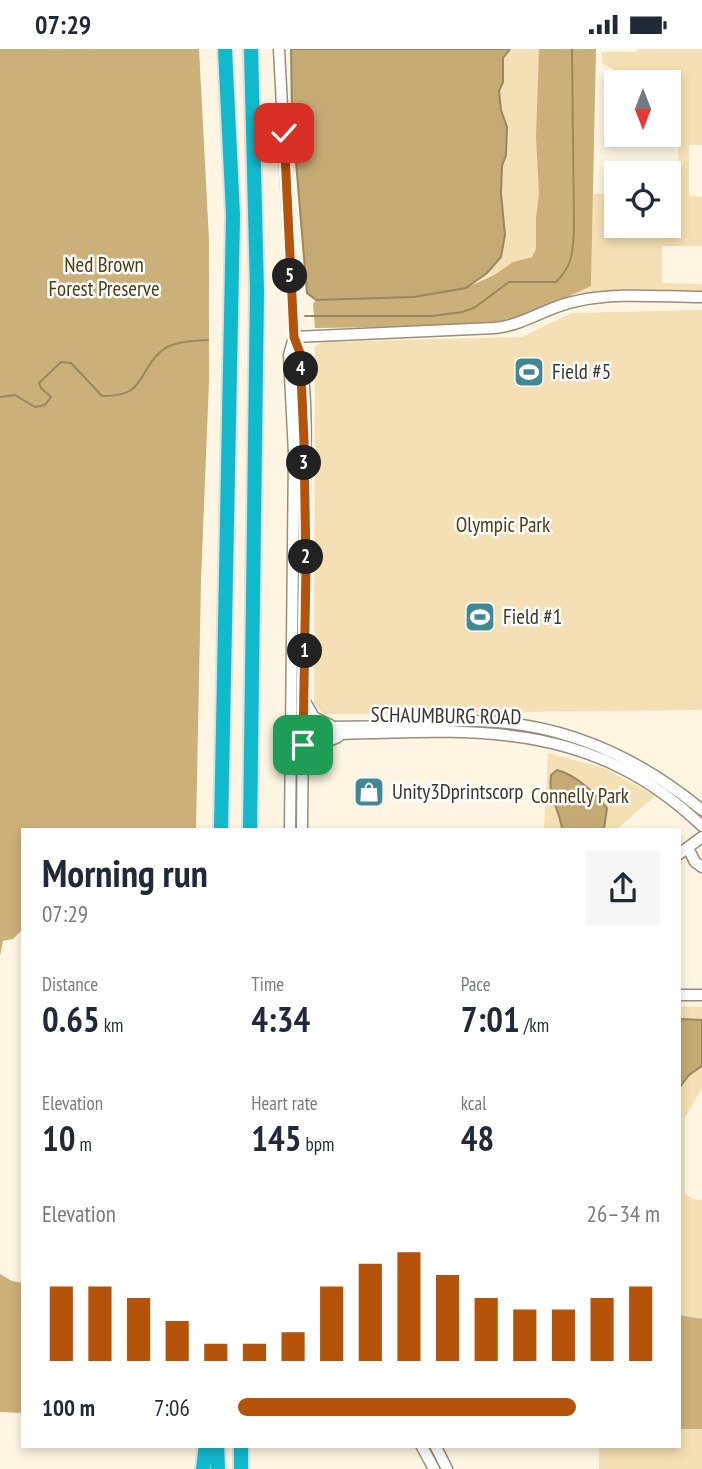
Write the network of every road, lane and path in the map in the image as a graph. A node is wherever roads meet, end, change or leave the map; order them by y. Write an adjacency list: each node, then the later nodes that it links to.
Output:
1 (225, 49): 14 (highway)
2 (251, 49): 15 (highway)
3 (279, 49): 5 (street)
4 (702, 297): 5 (street)
5 (294, 337): 6 (street); 8 (street)
6 (304, 700): 7 (street); 9 (street)
7 (334, 726): 9 (street, SCHAUMBURG ROAD); 12 (street, SCHAUMBURG ROAD)
8 (291, 730): 9 (street, SCHAUMBURG ROAD); 16 (street)
9 (304, 731): 10 (street, SCHAUMBURG ROAD); 11 (street)
10 (347, 734): 11 (street); 13 (street, SCHAUMBURG ROAD)
11 (303, 764): 17 (street)
12 (702, 810)
13 (702, 826)
14 (221, 828)
15 (250, 828)
16 (290, 828)
17 (302, 828)
18 (702, 837): 19 (street)
19 (684, 851): 20 (street)
20 (702, 867)
21 (681, 995): 22 (street)
22 (702, 996)
23 (206, 1448): 28 (highway)
24 (217, 1448): 29 (highway)
25 (241, 1448): 30 (highway)
26 (423, 1448): 31 (street)
27 (436, 1448): 32 (street)
28 (203, 1469)
29 (218, 1469)
30 (241, 1469)
31 (434, 1469)
32 (447, 1469)

